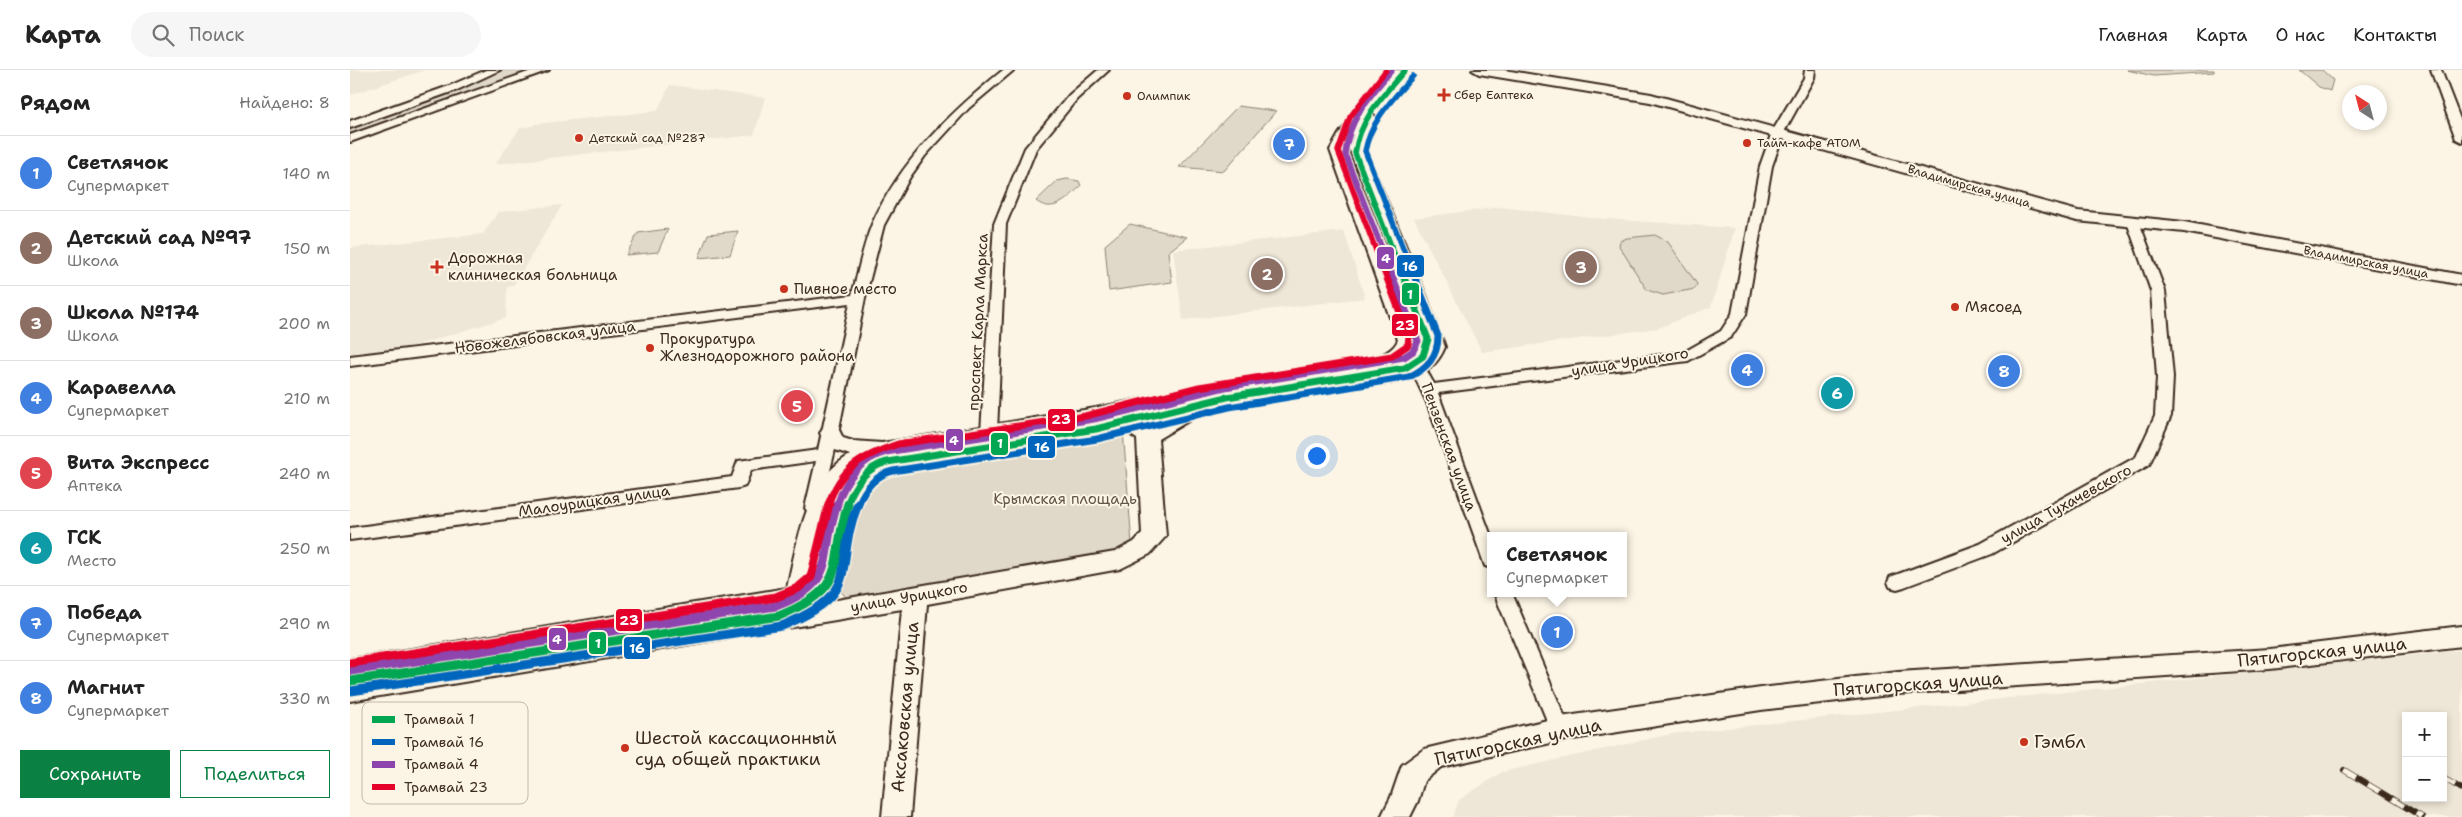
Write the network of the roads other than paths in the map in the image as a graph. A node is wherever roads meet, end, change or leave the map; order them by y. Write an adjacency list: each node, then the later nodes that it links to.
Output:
1 (495, 70): 10 (street)
2 (544, 70): 12 (street)
3 (1009, 70): 16 (street)
4 (1104, 70): 22 (street, проспект Карла Маркса)
5 (1394, 70): 17 (main road)
6 (1411, 70): 19 (main road, Пензенская улица)
7 (1480, 70): 11 (main road, Владимирская улица)
8 (1810, 70): 11 (street, улица Урицкого)
9 (2436, 70): 13 (street)
10 (350, 125)
11 (1778, 132): 14 (main road, Владимирская улица); 20 (street, улица Урицкого)
12 (350, 139)
13 (2462, 139)
14 (2133, 222): 15 (main road, Владимирская улица); 29 (street, улица Тухачевского)
15 (2462, 280)
16 (858, 298): 18 (street, Новожелябовская улица); 23 (street)
17 (1403, 350): 19 (main road); 21 (main road)
18 (350, 361)
19 (1419, 369): 20 (street, Пензенская улица); 24 (main road)
20 (1429, 389): 28 (street, Пензенская улица)
21 (1096, 415): 22 (main road); 24 (main road)
22 (989, 432): 25 (main road)
23 (831, 433): 25 (main road); 26 (street)
24 (1147, 436): 30 (main road, улица Урицкого)
25 (884, 449): 32 (main road)
26 (826, 454): 27 (street, Малоурицкая улица); 32 (street)
27 (350, 534)
28 (1487, 550)
29 (1897, 582)
30 (915, 597): 32 (main road, улица Урицкого); 38 (main road, Аксаковская улица)
31 (1505, 597): 36 (street)
32 (796, 603): 34 (main road, улица Урицкого); 35 (main road, улица Урицкого)
33 (2462, 636): 36 (main road, Пятигорская улица)
34 (350, 669)
35 (350, 690)
36 (1560, 729): 37 (main road, Пятигорская улица)
37 (1402, 812)
38 (896, 817)

